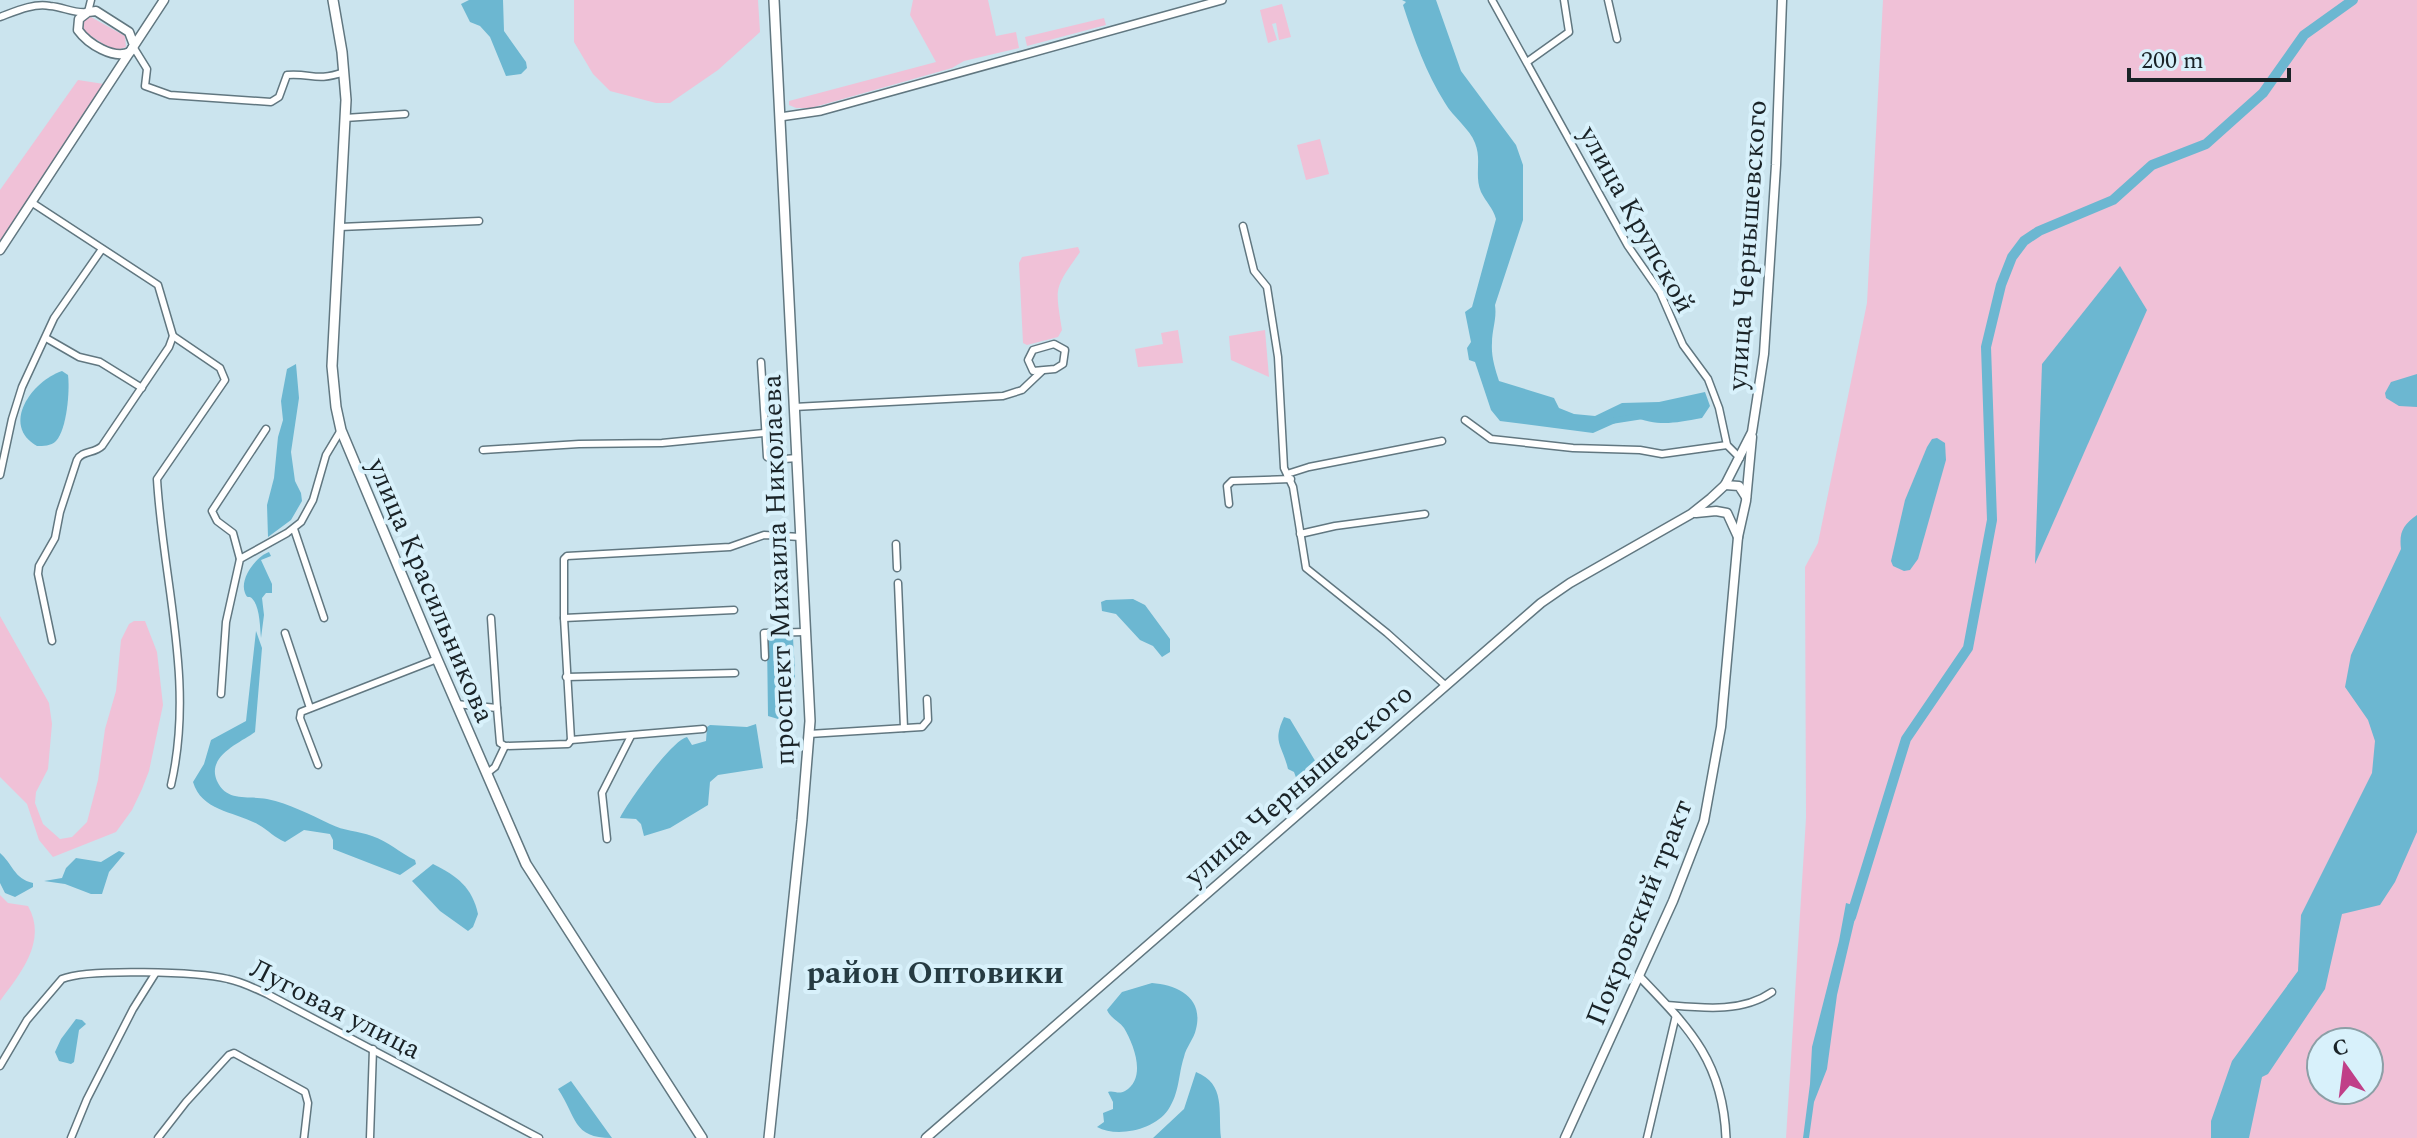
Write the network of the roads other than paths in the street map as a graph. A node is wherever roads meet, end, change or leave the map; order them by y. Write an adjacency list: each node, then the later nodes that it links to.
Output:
1 (92, 0): 11 (street)
2 (164, 0): 14 (main road)
3 (333, 0): 20 (main road, улица Красильникова)
4 (774, 0): 23 (main road, проспект Михаила Николаева)
5 (1222, 0): 23 (street)
6 (1492, 0): 19 (street, улица Крупской)
7 (1564, 0): 19 (street)
8 (1608, 0): 16 (street)
9 (1782, 0): 42 (main road, улица Чернышевского)
10 (68, 11): 11 (street); 12 (street); 13 (street)
11 (92, 12): 13 (main road); 15 (main road)
12 (0, 17)
13 (79, 19): 18 (main road)
14 (150, 23): 15 (main road); 17 (main road)
15 (129, 32): 17 (main road)
16 (1617, 39)
17 (134, 48): 18 (main road); 20 (street); 21 (main road)
18 (110, 53): 21 (main road)
19 (1527, 62): 45 (street, улица Крупской)
20 (344, 72): 24 (main road, улица Красильникова)
21 (111, 82): 25 (main road)
22 (405, 114): 24 (street)
23 (780, 117): 38 (main road, проспект Михаила Николаева)
24 (345, 118): 28 (main road, улица Красильникова)
25 (31, 202): 29 (street); 30 (main road)
26 (479, 221): 28 (street)
27 (1243, 226): 50 (street)
28 (340, 227): 41 (main road, улица Красильникова)
29 (102, 249): 31 (street); 32 (street)
30 (0, 250)
31 (173, 336): 37 (street); 90 (street)
32 (46, 338): 37 (street); 49 (street)
33 (761, 362): 43 (street)
34 (1029, 367): 35 (street); 35 (street); 36 (street)
35 (1042, 371): 36 (street)
36 (1025, 387): 38 (street)
37 (142, 388): 71 (street)
38 (794, 407): 47 (main road, проспект Михаила Николаева)
39 (1465, 420): 45 (street)
40 (266, 429): 62 (street)
41 (341, 430): 57 (street); 73 (main road, улица Красильникова)
42 (1752, 432): 48 (main road, улица Чернышевского); 52 (main road, Покровский тракт)
43 (764, 433): 46 (street); 47 (street)
44 (1442, 441): 50 (street)
45 (1727, 445): 48 (street)
46 (483, 450)
47 (797, 458): 59 (main road, проспект Михаила Николаева)
48 (1740, 458): 51 (main road, улица Чернышевского)
49 (0, 475)
50 (1289, 477): 53 (street); 58 (street)
51 (1722, 488): 52 (main road); 54 (main road); 56 (main road, улица Чернышевского)
52 (1746, 501): 54 (main road); 60 (main road, Покровский тракт)
53 (1229, 504)
54 (1726, 512): 56 (main road); 60 (main road)
55 (1425, 514): 58 (street)
56 (1691, 514): 76 (main road, улица Чернышевского)
57 (294, 529): 62 (street); 66 (street)
58 (1300, 534): 76 (street)
59 (801, 537): 68 (street); 69 (main road, проспект Михаила Николаева)
60 (1738, 537): 93 (main road, Покровский тракт)
61 (896, 544): 63 (street)
62 (240, 559): 77 (street)
63 (897, 568)
64 (898, 583): 82 (street)
65 (734, 610): 68 (street)
66 (324, 618)
67 (491, 618): 81 (street)
68 (564, 618): 75 (street)
69 (805, 632): 72 (street); 84 (main road, проспект Михаила Николаева)
70 (285, 633): 80 (street)
71 (52, 641)
72 (765, 657)
73 (437, 659): 79 (main road, улица Красильникова); 80 (street)
74 (735, 673): 75 (street)
75 (566, 677): 86 (street)
76 (1445, 685): 106 (main road, улица Чернышевского)
77 (221, 694)
78 (927, 699): 82 (street)
79 (456, 704): 81 (street); 89 (main road, улица Красильникова)
80 (310, 708): 88 (street)
81 (497, 708): 87 (street)
82 (904, 728): 84 (street)
83 (703, 729): 85 (street)
84 (809, 734): 105 (main road, проспект Михаила Николаева)
85 (631, 736): 86 (street); 91 (street)
86 (571, 740): 87 (street)
87 (505, 746): 89 (street)
88 (318, 765)
89 (486, 774): 104 (main road, улица Красильникова)
90 (171, 785)
91 (607, 839)
92 (155, 974): 97 (street, Луговая улица); 98 (street, Луговая улица); 99 (street)
93 (1639, 976): 95 (street); 107 (main road, Покровский тракт)
94 (1772, 992): 95 (street)
95 (1667, 1005): 96 (street)
96 (1676, 1015): 108 (street); 109 (street)
97 (373, 1049): 102 (street); 103 (street, Луговая улица)
98 (0, 1066)
99 (71, 1138)
100 (158, 1138): 101 (street)
101 (304, 1138)
102 (370, 1138)
103 (539, 1138)
104 (702, 1138)
105 (769, 1138)
106 (926, 1138)
107 (1565, 1138)
108 (1647, 1138)
109 (1726, 1138)

